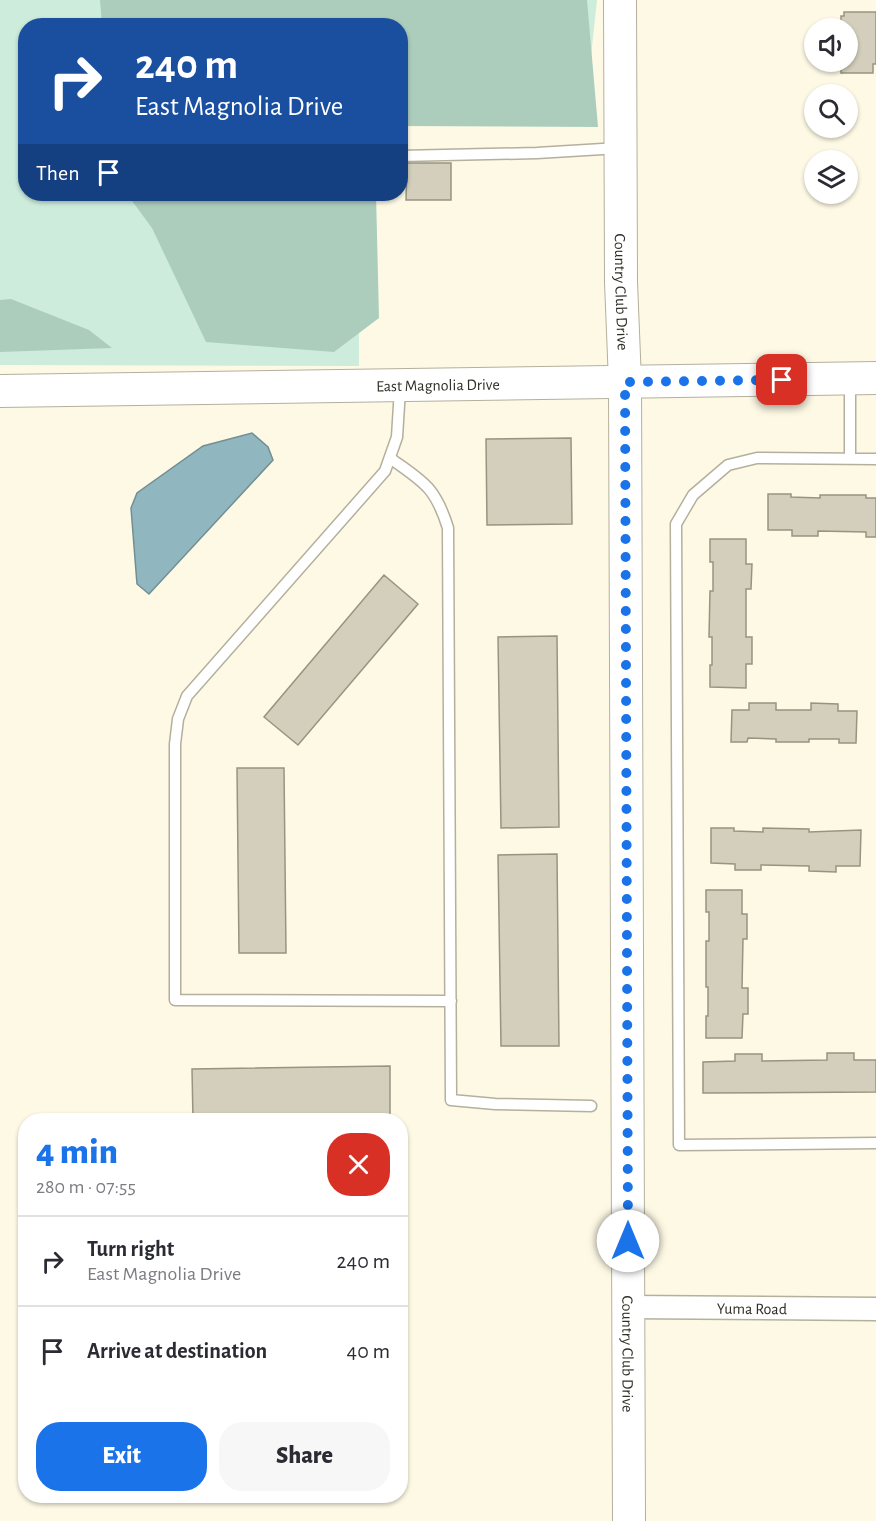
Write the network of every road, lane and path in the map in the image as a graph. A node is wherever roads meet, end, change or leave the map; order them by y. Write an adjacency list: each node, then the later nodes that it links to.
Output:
1 (620, 0): 2 (street, Country Club Drive)
2 (621, 148): 3 (lane); 5 (street, Country Club Drive)
3 (408, 156)
4 (863, 379): 5 (street, East Magnolia Drive); 9 (lane)
5 (625, 382): 6 (street, East Magnolia Drive); 14 (street, Country Club Drive)
6 (400, 386): 7 (street, East Magnolia Drive); 8 (lane)
7 (0, 391)
8 (390, 458): 11 (lane); 11 (lane)
9 (850, 459): 10 (lane); 13 (lane)
10 (876, 459)
11 (451, 1001): 12 (lane)
12 (591, 1106)
13 (876, 1143)
14 (628, 1307): 15 (street, Yuma Road); 16 (street, Country Club Drive)
15 (876, 1309)
16 (629, 1521)

